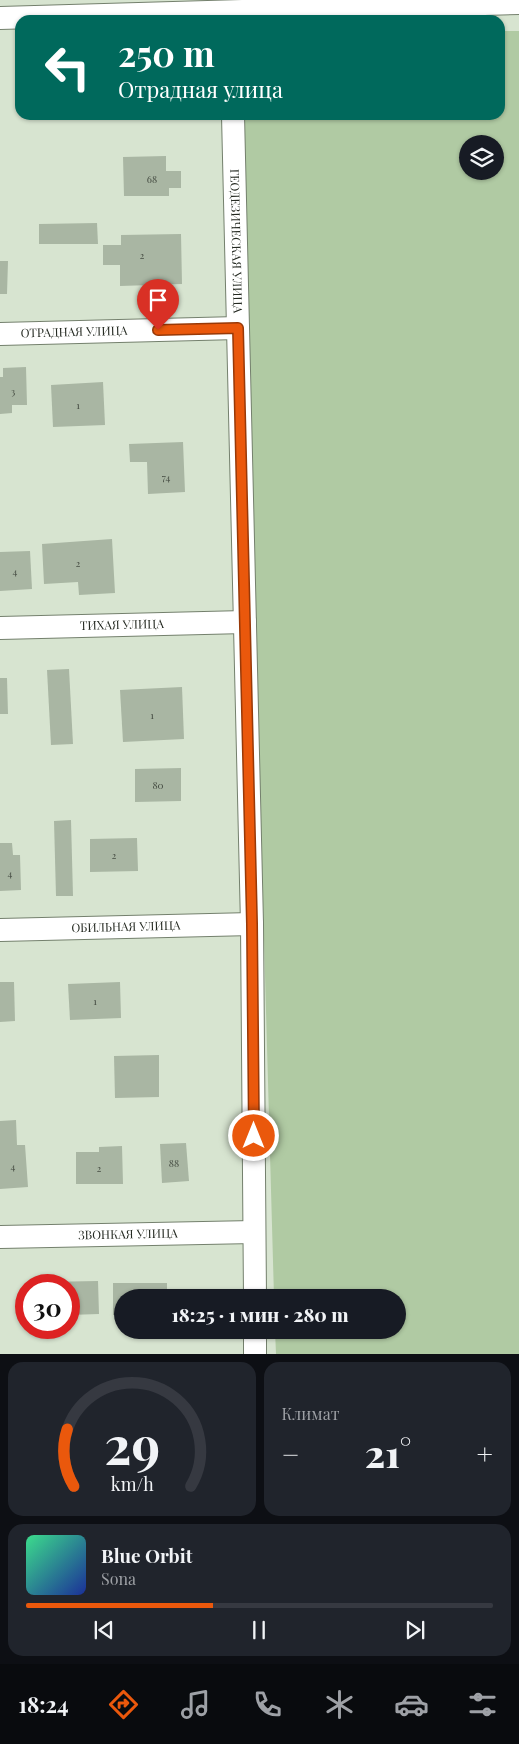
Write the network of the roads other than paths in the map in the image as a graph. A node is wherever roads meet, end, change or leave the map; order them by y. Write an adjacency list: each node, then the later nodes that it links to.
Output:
1 (519, 3): 2 (street)
2 (231, 10): 3 (street)
3 (87, 15)
4 (15, 17): 5 (street)
5 (0, 18)
6 (233, 120): 7 (street, ГЕОДЕЗИЧЕСКАЯ УЛИЦА)
7 (238, 328): 8 (street, ОТРАДНАЯ УЛИЦА); 9 (street, ГЕОДЕЗИЧЕСКАЯ УЛИЦА)
8 (0, 334)
9 (245, 622): 10 (street, ТИХАЯ УЛИЦА); 11 (street, ГЕОДЕЗИЧЕСКАЯ УЛИЦА)
10 (0, 628)
11 (252, 924): 12 (street, ОБИЛЬНАЯ УЛИЦА); 13 (street, ГЕОДЕЗИЧЕСКАЯ УЛИЦА)
12 (0, 930)
13 (254, 1232): 14 (street, ЗВОНКАЯ УЛИЦА); 15 (street, ГЕОДЕЗИЧЕСКАЯ УЛИЦА)
14 (0, 1237)
15 (255, 1289)
16 (255, 1339): 17 (street)
17 (255, 1354)

